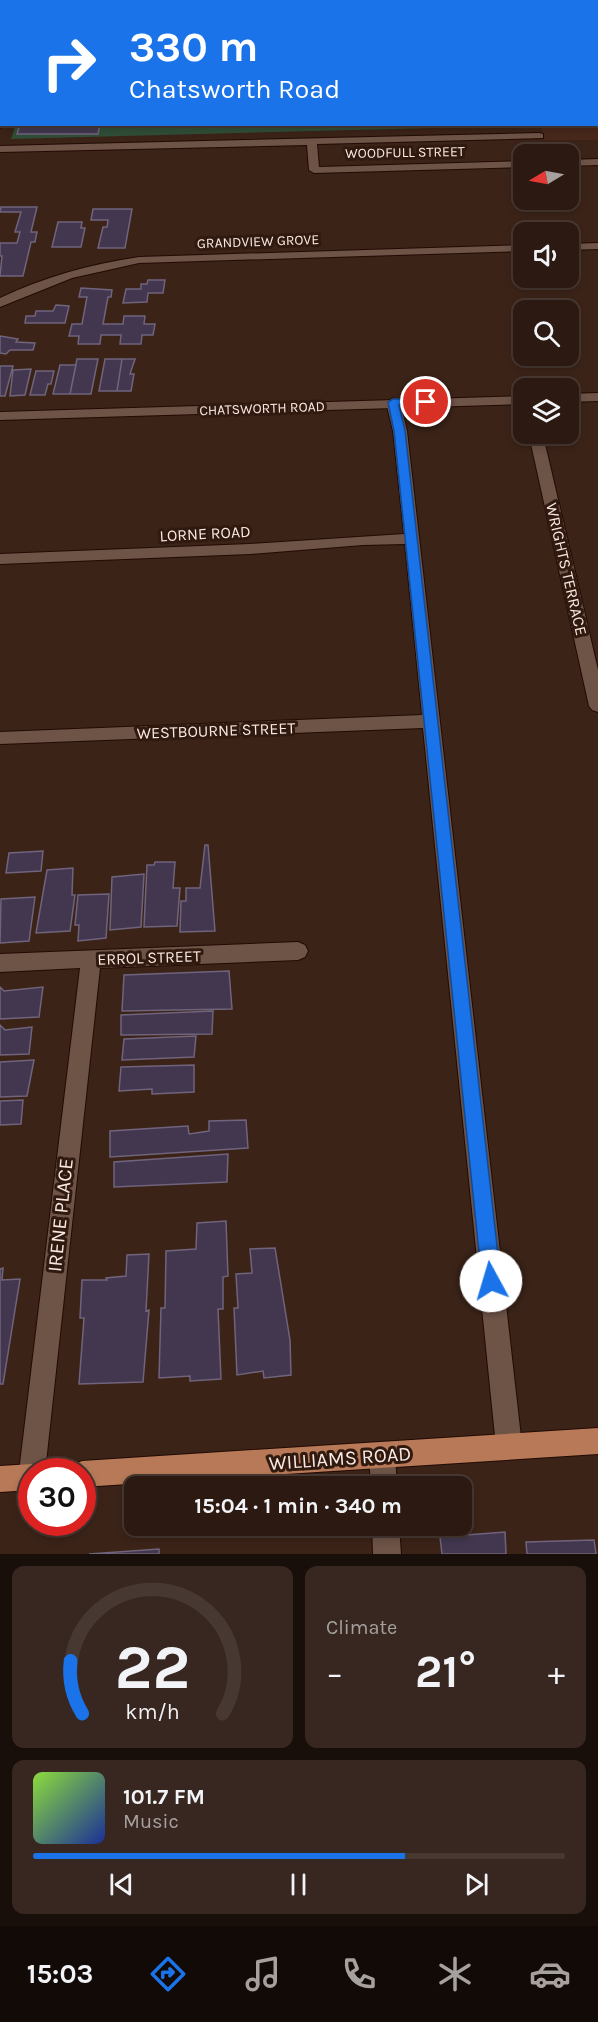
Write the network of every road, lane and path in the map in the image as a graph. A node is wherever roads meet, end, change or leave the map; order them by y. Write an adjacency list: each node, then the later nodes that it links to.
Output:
1 (443, 126): 3 (street)
2 (539, 136): 3 (street)
3 (446, 138): 4 (street)
4 (312, 142): 5 (street); 8 (street, WOODFULL STREET)
5 (0, 149)
6 (598, 162): 7 (street)
7 (579, 163)
8 (513, 164)
9 (598, 246): 10 (street)
10 (579, 247)
11 (513, 248): 12 (street, GRANDVIEW GROVE)
12 (0, 303)
13 (598, 397): 14 (street)
14 (579, 398)
15 (513, 400): 16 (street, CHATSWORTH ROAD)
16 (393, 402): 17 (street, CHATSWORTH ROAD); 19 (street)
17 (0, 416)
18 (538, 444): 21 (street, WRIGHTS TERRACE)
19 (412, 538): 20 (street, LORNE ROAD); 22 (street)
20 (0, 559)
21 (598, 706)
22 (432, 721): 23 (street, WESTBOURNE STREET); 28 (street)
23 (0, 738)
24 (298, 951): 25 (street, ERROL STREET)
25 (91, 959): 26 (street, ERROL STREET); 30 (street, IRENE PLACE)
26 (0, 963)
27 (598, 1441): 28 (main road, WILLIAMS ROAD)
28 (509, 1446): 29 (main road, WILLIAMS ROAD)
29 (382, 1455): 31 (main road, WILLIAMS ROAD); 32 (street)
30 (34, 1458)
31 (96, 1473)
32 (383, 1476)
33 (18, 1477): 34 (main road)
34 (0, 1479)
35 (386, 1536): 36 (street)
36 (387, 1554)

